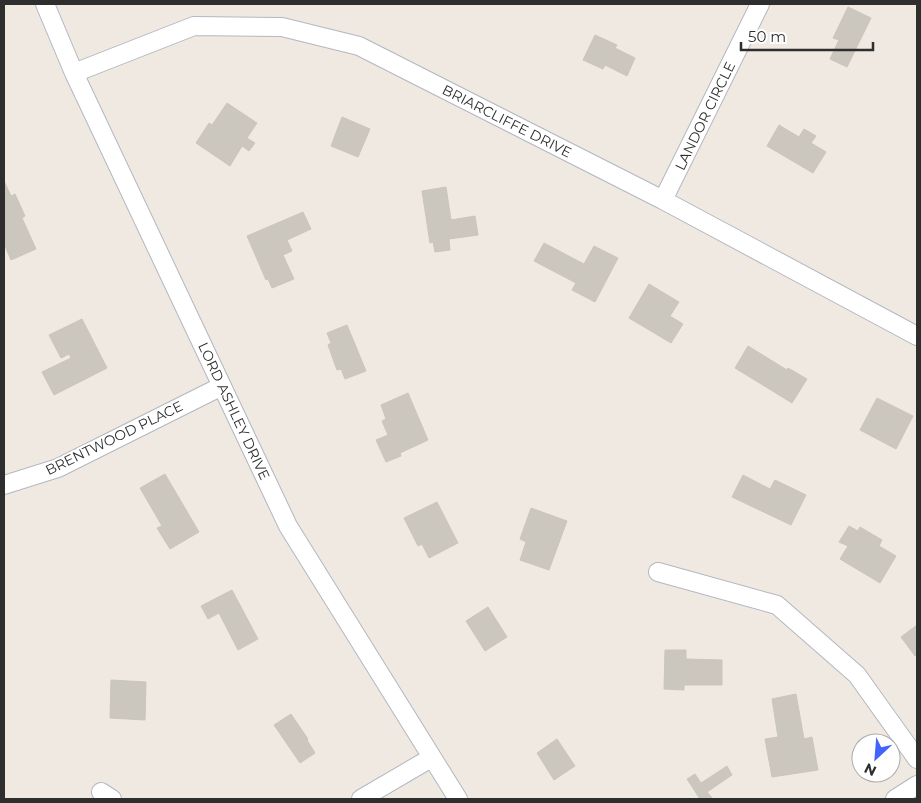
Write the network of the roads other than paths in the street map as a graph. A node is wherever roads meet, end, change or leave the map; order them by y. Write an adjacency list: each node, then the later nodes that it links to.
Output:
1 (44, 4): 3 (street, LORD ASHLEY DRIVE)
2 (760, 4): 4 (street, LANDOR CIRCLE)
3 (74, 73): 4 (street, BRIARCLIFFE DRIVE); 6 (street, LORD ASHLEY DRIVE)
4 (663, 200): 5 (street, BRIARCLIFFE DRIVE)
5 (917, 336)
6 (222, 386): 7 (street, BRENTWOOD PLACE); 9 (street, LORD ASHLEY DRIVE)
7 (4, 485)
8 (658, 572): 10 (street)
9 (431, 758): 12 (street); 13 (street, LORD ASHLEY DRIVE)
10 (917, 760)
11 (917, 785): 14 (street)
12 (362, 799)
13 (458, 799)
14 (895, 799)

